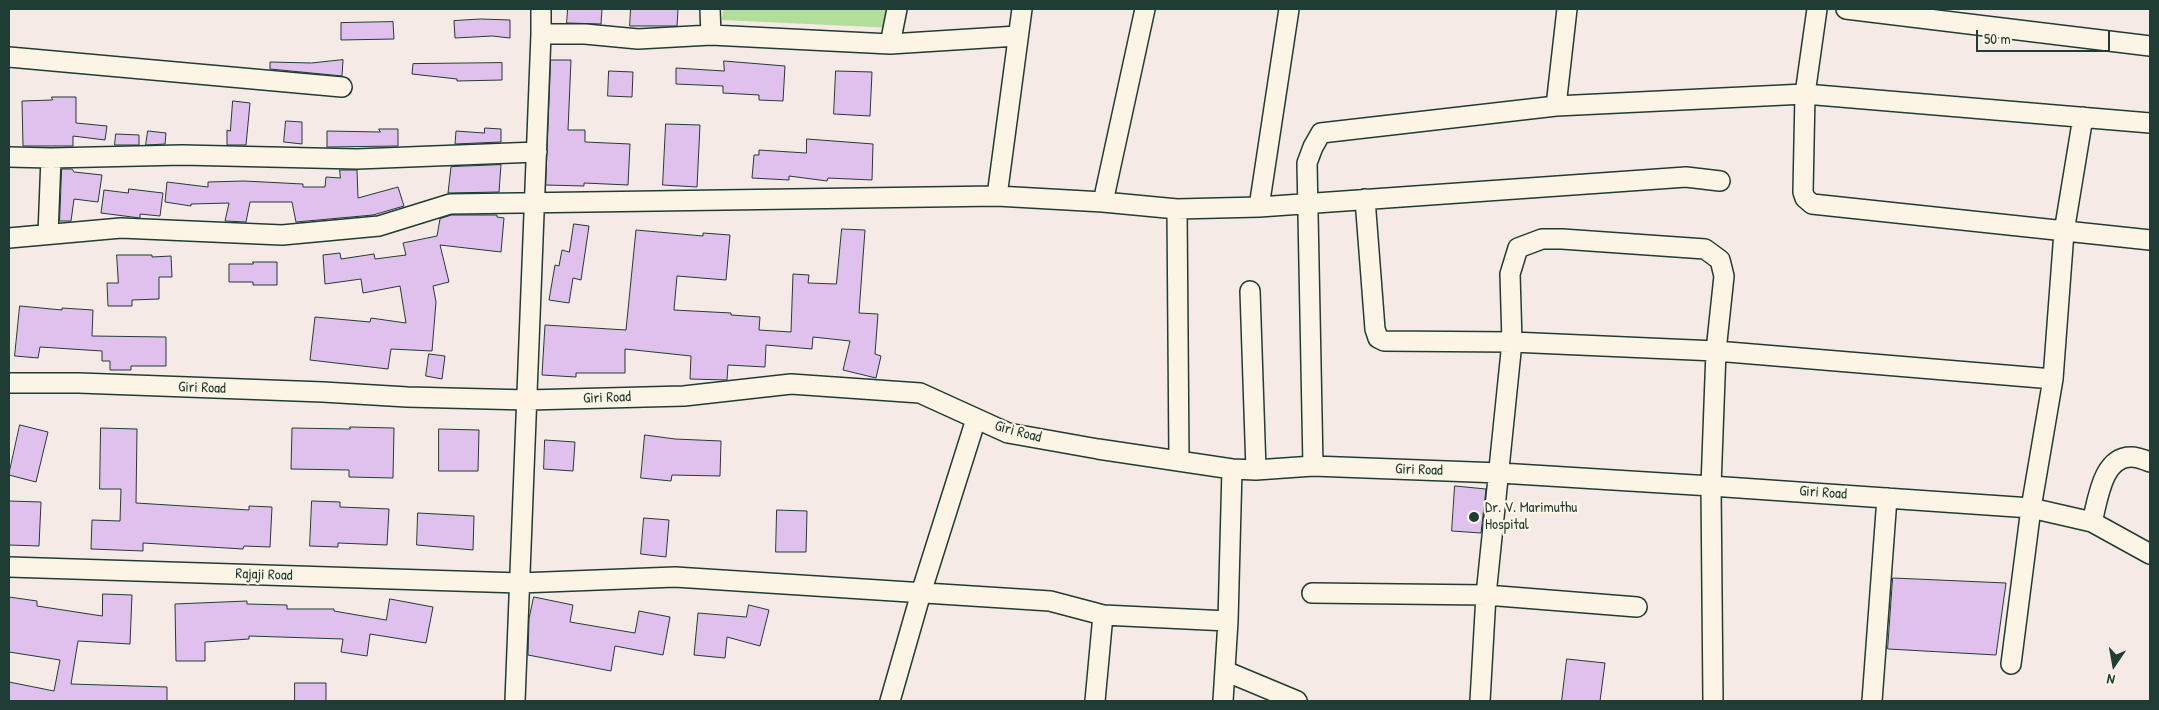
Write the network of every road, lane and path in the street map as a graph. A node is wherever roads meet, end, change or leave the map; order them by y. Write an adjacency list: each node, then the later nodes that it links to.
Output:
1 (540, 9): 11 (street)
2 (710, 9): 12 (street)
3 (897, 9): 14 (street)
4 (1022, 9): 13 (street)
5 (1145, 9): 29 (street)
6 (1289, 9): 31 (street)
7 (1567, 9): 19 (street)
8 (1817, 9): 18 (street)
9 (1846, 9): 10 (street)
10 (1931, 14): 15 (street)
11 (541, 34): 12 (street); 22 (street)
12 (710, 35): 14 (street)
13 (1017, 36): 14 (street); 26 (street)
14 (890, 44)
15 (2150, 46)
16 (9, 57): 17 (street)
17 (342, 87)
18 (1805, 94): 19 (street); 20 (street); 33 (street)
19 (1556, 106): 30 (street)
20 (2083, 117): 21 (street); 33 (street)
21 (2150, 123)
22 (537, 152): 24 (street); 28 (street)
23 (9, 157): 24 (street)
24 (51, 158): 34 (street)
25 (1720, 181): 27 (street)
26 (997, 196): 28 (street); 29 (street)
27 (1365, 199): 30 (street); 38 (street)
28 (536, 201): 34 (street); 42 (street)
29 (1104, 202): 32 (street)
30 (1307, 203): 31 (street); 46 (street)
31 (1259, 207): 32 (street)
32 (1177, 209): 44 (street)
33 (2064, 232): 36 (street); 40 (street)
34 (48, 234): 35 (street)
35 (9, 238)
36 (2150, 240)
37 (1250, 291): 48 (street)
38 (1512, 342): 39 (street); 39 (street); 49 (street)
39 (1716, 351): 40 (street); 50 (street)
40 (2053, 379): 52 (street)
41 (9, 383): 42 (street, Giri Road)
42 (528, 400): 43 (street, Giri Road); 56 (street)
43 (976, 419): 44 (street, Giri Road); 58 (street)
44 (1179, 461): 47 (street, Giri Road)
45 (2150, 462): 53 (street)
46 (1313, 466): 48 (street, Giri Road); 49 (street, Giri Road)
47 (1232, 469): 48 (street, Giri Road); 62 (street)
48 (1256, 470)
49 (1500, 474): 50 (street, Giri Road); 59 (street)
50 (1711, 486): 51 (street, Giri Road); 71 (street)
51 (1887, 498): 52 (street, Giri Road); 72 (street)
52 (2031, 508): 53 (street, Giri Road); 63 (street)
53 (2092, 522): 54 (street, Giri Road)
54 (2150, 554)
55 (9, 568): 56 (street, Rajaji Road)
56 (520, 583): 58 (street, Rajaji Road); 65 (street)
57 (1312, 592): 59 (street)
58 (921, 593): 61 (street, Rajaji Road); 66 (street)
59 (1486, 595): 60 (street); 70 (street)
60 (1637, 607)
61 (1103, 615): 62 (street, Rajaji Road); 67 (street)
62 (1228, 621): 64 (street)
63 (2011, 664)
64 (1225, 671): 68 (street); 69 (street)
65 (515, 701)
66 (890, 701)
67 (1095, 701)
68 (1223, 701)
69 (1297, 701)
70 (1480, 701)
71 (1713, 701)
72 (1872, 701)

